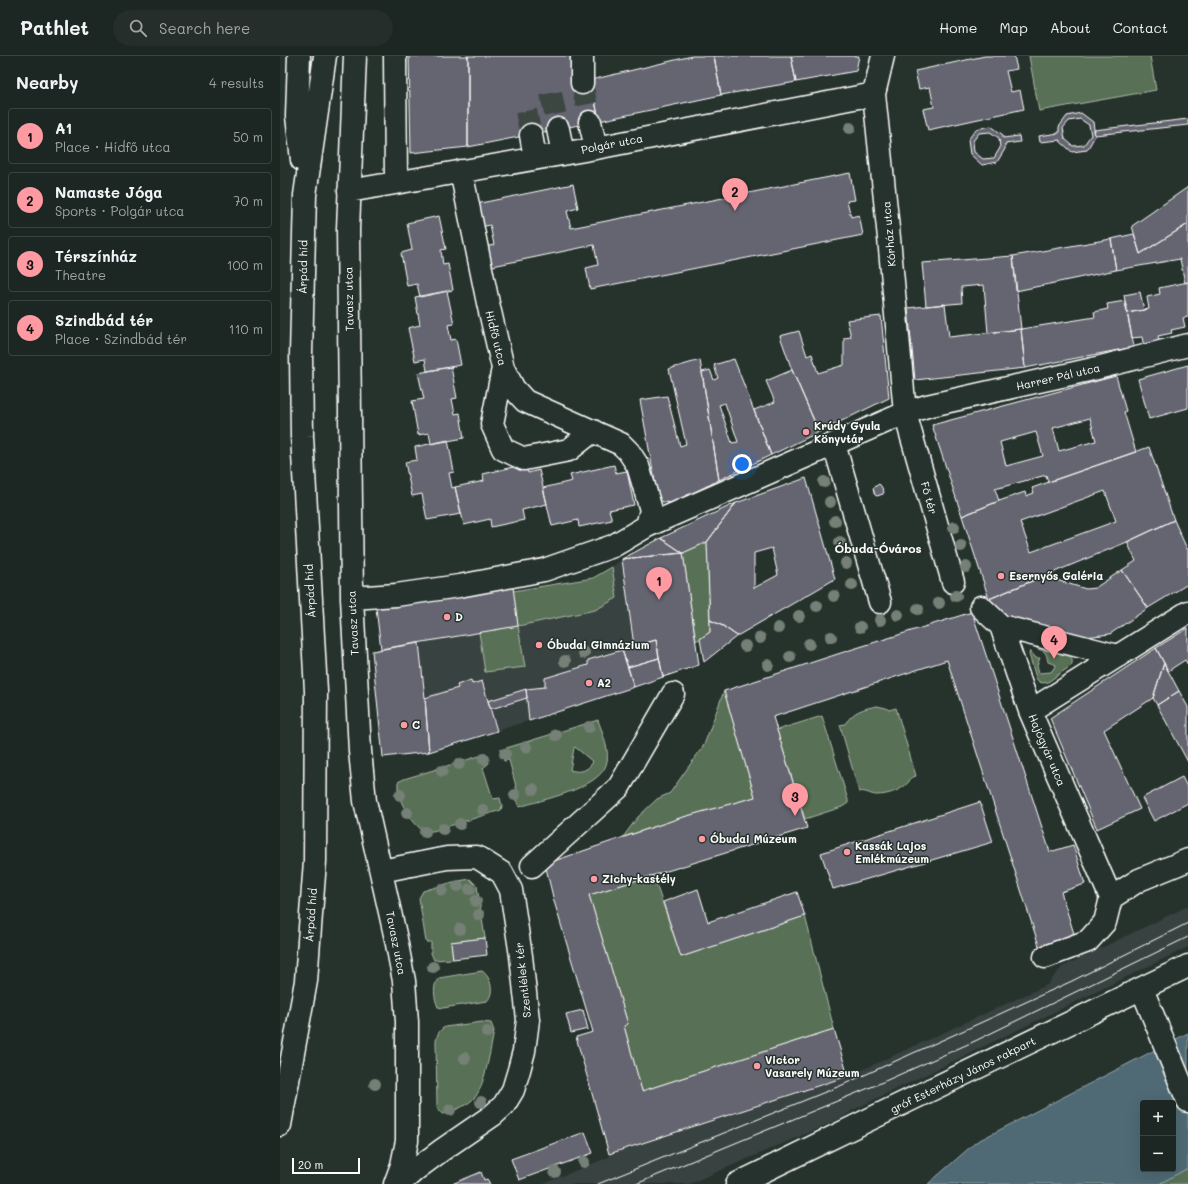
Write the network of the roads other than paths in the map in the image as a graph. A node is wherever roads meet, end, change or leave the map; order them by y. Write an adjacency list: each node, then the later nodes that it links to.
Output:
1 (299, 56): 18 (street)
2 (325, 56): 18 (street, Árpád híd)
3 (355, 56): 17 (street, Tavasz utca)
4 (395, 56): 16 (street)
5 (582, 56): 7 (street)
6 (883, 56): 8 (street, Kórház utca)
7 (582, 83)
8 (874, 94): 12 (street, Polgár utca); 21 (street, Kórház utca)
9 (590, 122): 12 (street)
10 (558, 129): 13 (street)
11 (531, 135): 14 (street)
12 (596, 148): 13 (street, Polgár utca)
13 (563, 154): 14 (street, Polgár utca)
14 (535, 158): 15 (street, Polgár utca)
15 (461, 171): 16 (street, Polgár utca); 20 (street, Hídfő utca)
16 (396, 182): 17 (street, Polgár utca)
17 (349, 191): 26 (street, Tavasz utca)
18 (305, 195): 42 (street, Árpád híd)
19 (1188, 345): 21 (street, Harrer Pál utca)
20 (503, 368): 22 (street, Hídfő utca); 22 (street)
21 (905, 413): 23 (street); 25 (street, Fő tér)
22 (593, 431): 24 (street, Hídfő utca)
23 (834, 444): 24 (street); 27 (street)
24 (647, 526): 26 (street)
25 (953, 582)
26 (352, 598): 36 (street, Tavasz utca)
27 (880, 602)
28 (981, 607): 30 (street, Hajógyár utca)
29 (1188, 612): 31 (street)
30 (1001, 626): 31 (street); 33 (street, Hajógyár utca)
31 (1118, 656): 33 (street)
32 (674, 694): 35 (street)
33 (1030, 711): 37 (street, Hajógyár utca)
34 (1188, 860): 37 (street)
35 (532, 866)
36 (381, 871): 43 (street, Tavasz utca); 44 (street, Szentlélek tér)
37 (1111, 898): 38 (street)
38 (1045, 957)
39 (1188, 966): 40 (street, gróf Esterházy János rakpart)
40 (1142, 989): 41 (street); 45 (street, gróf Esterházy János rakpart)
41 (1188, 1100)
42 (280, 1125)
43 (395, 1184)
44 (399, 1184)
45 (737, 1184)

